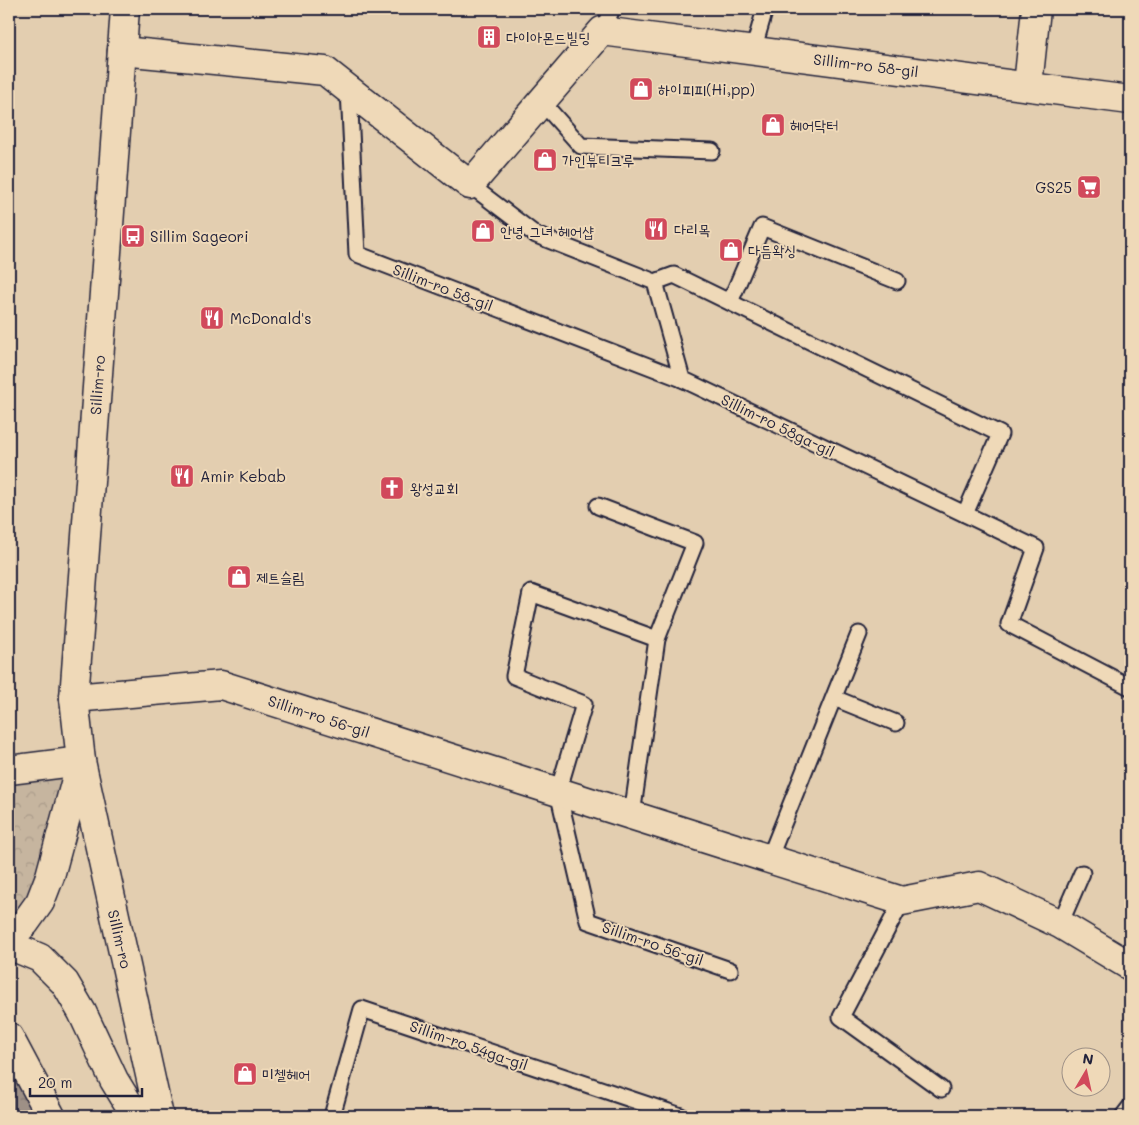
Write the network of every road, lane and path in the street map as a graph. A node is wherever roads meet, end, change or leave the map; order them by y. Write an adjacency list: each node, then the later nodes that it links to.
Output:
1 (125, 9): 5 (street, Sillim-ro)
2 (765, 9): 6 (lane)
3 (1036, 9): 7 (street)
4 (607, 20): 6 (street, Sillim-ro 58-gil); 10 (street, Sillim-ro 58-gil)
5 (122, 51): 8 (street); 22 (street, Sillim-ro)
6 (753, 51): 7 (street, Sillim-ro 58-gil)
7 (1028, 85): 9 (street, Sillim-ro 58-gil)
8 (349, 90): 12 (street); 16 (lane, Sillim-ro 58-gil)
9 (1130, 100)
10 (542, 101): 11 (lane); 12 (street, Sillim-ro 58-gil)
11 (712, 151)
12 (470, 185): 14 (lane)
13 (896, 281): 15 (lane)
14 (655, 282): 15 (lane); 16 (lane)
15 (730, 302): 18 (lane)
16 (682, 379): 18 (lane, Sillim-ro 58ga-gil)
17 (598, 506): 20 (lane)
18 (965, 514): 21 (lane, Sillim-ro 58ga-gil)
19 (859, 634): 23 (lane)
20 (657, 639): 27 (lane, Sillim-ro 56-gil); 28 (lane)
21 (1130, 686)
22 (74, 698): 25 (street, Sillim-ro); 27 (street, Sillim-ro 56-gil)
23 (834, 698): 24 (lane); 29 (lane)
24 (896, 723)
25 (81, 761): 26 (street); 33 (street, Sillim-ro); 42 (street, Sillim-ro)
26 (9, 770)
27 (558, 792): 28 (street, Sillim-ro 56-gil); 36 (lane, Sillim-ro 56-gil)
28 (632, 816): 29 (street, Sillim-ro 56-gil)
29 (769, 859): 31 (street, Sillim-ro 56-gil)
30 (1082, 873): 32 (lane)
31 (902, 901): 32 (street, Sillim-ro 56-gil); 38 (lane)
32 (1060, 924): 35 (street, Sillim-ro 56-gil)
33 (9, 939)
34 (9, 945): 41 (street)
35 (1130, 966)
36 (730, 970)
37 (9, 1037): 40 (street)
38 (941, 1089)
39 (1130, 1107): 45 (lane)
40 (51, 1116)
41 (136, 1116)
42 (159, 1116)
43 (332, 1116): 44 (lane, Sillim-ro 54ga-gil)
44 (682, 1116)
45 (1123, 1116)

